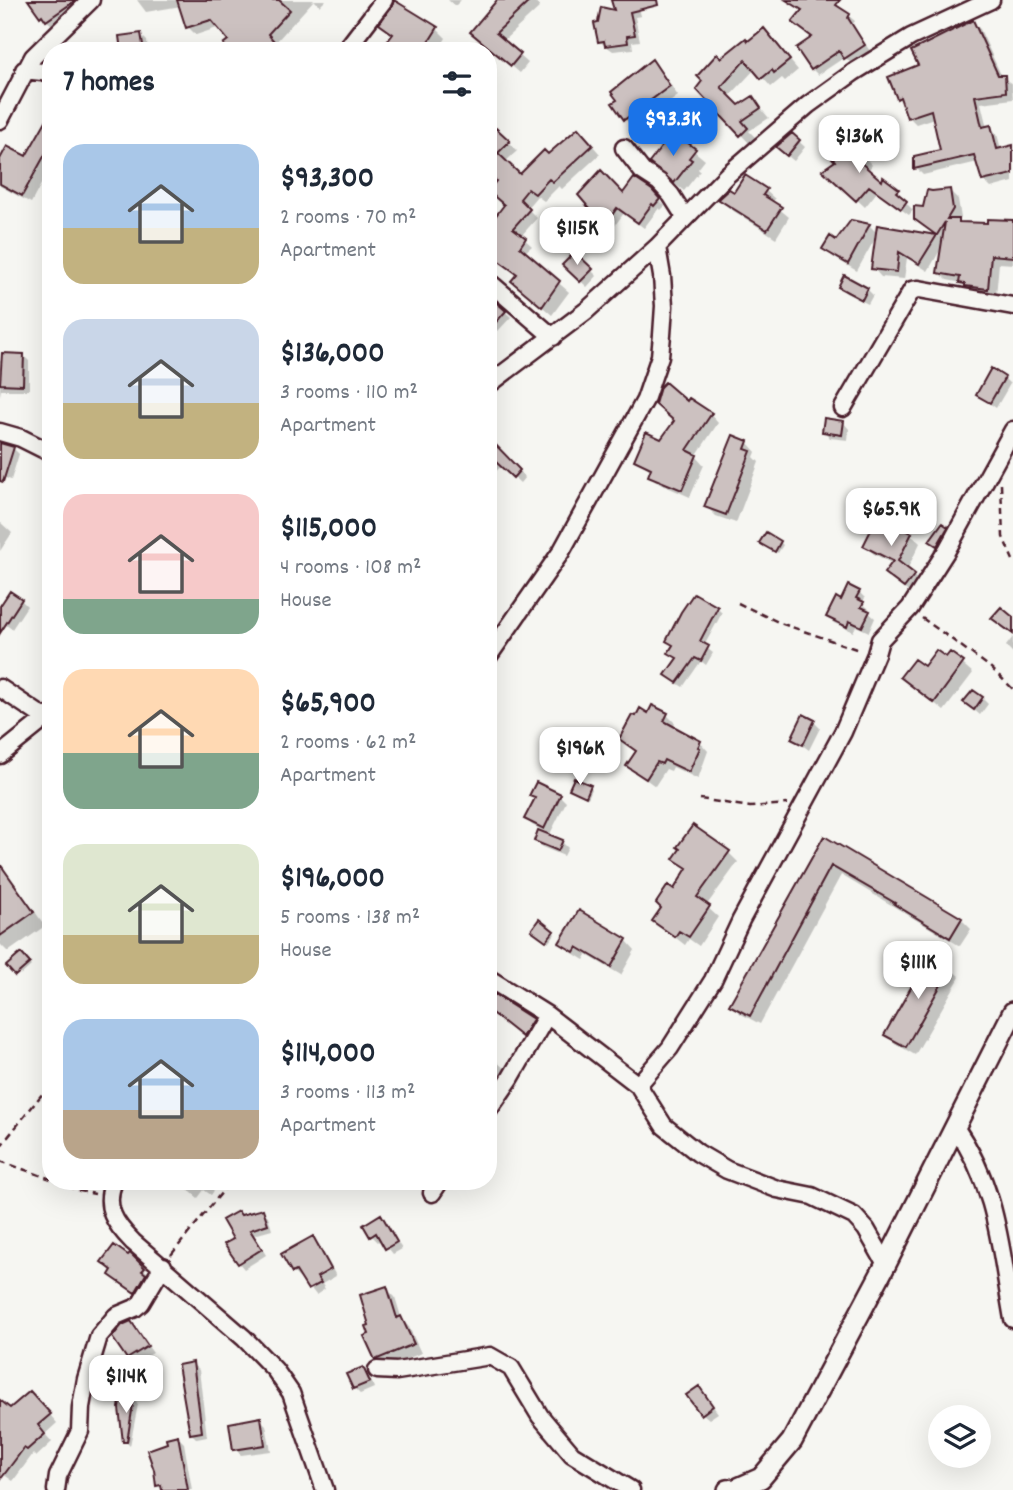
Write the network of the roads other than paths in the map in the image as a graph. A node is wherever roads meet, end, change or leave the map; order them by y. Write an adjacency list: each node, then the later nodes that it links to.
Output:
1 (91, 0): 4 (street)
2 (384, 0): 5 (street)
3 (991, 0): 11 (street)
4 (47, 42)
5 (352, 42)
6 (42, 48): 7 (street)
7 (24, 70): 8 (street); 9 (street)
8 (42, 72)
9 (0, 120)
10 (624, 148): 11 (street)
11 (685, 217): 12 (street)
12 (657, 247): 15 (street); 21 (street)
13 (497, 289): 15 (street)
14 (1013, 306): 17 (street)
15 (553, 337): 16 (street)
16 (497, 378)
17 (843, 408)
18 (1013, 430): 29 (street)
19 (0, 432): 20 (street)
20 (42, 448)
21 (497, 644)
22 (0, 688): 23 (street)
23 (42, 715)
24 (42, 724): 25 (street)
25 (0, 755)
26 (497, 984): 28 (street)
27 (1013, 1012): 31 (street)
28 (547, 1015): 29 (street); 30 (street)
29 (638, 1085): 33 (street)
30 (497, 1098)
31 (955, 1127): 33 (street); 35 (street)
32 (111, 1190): 34 (street)
33 (886, 1264): 37 (street)
34 (163, 1266): 38 (street); 39 (street)
35 (1013, 1319)
36 (377, 1370): 40 (street)
37 (759, 1484): 41 (street)
38 (56, 1490)
39 (326, 1490)
40 (631, 1490)
41 (728, 1490)

